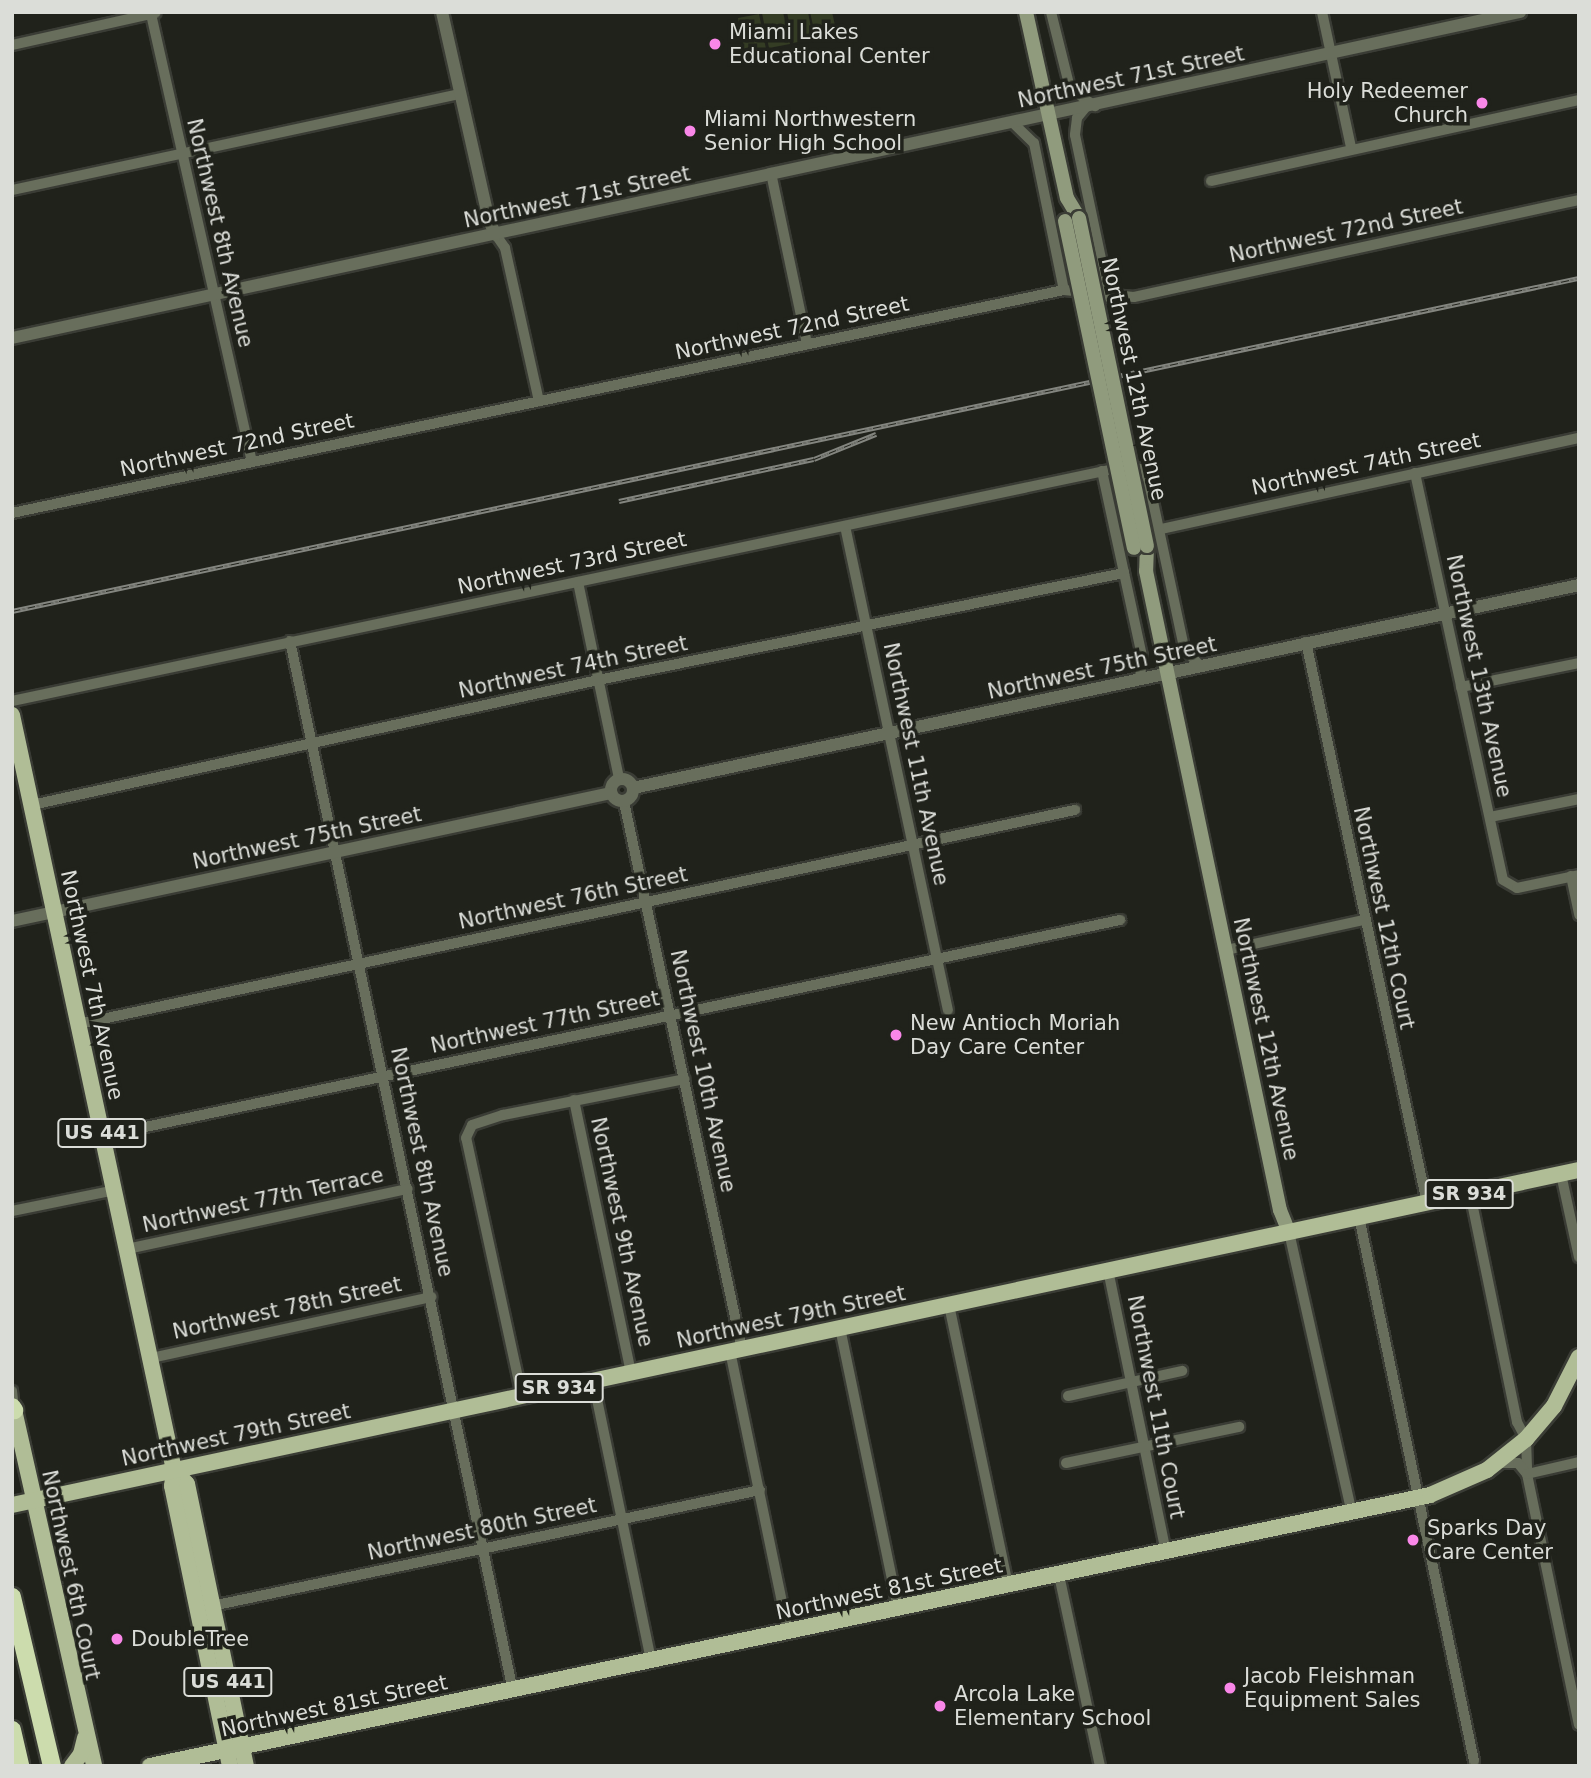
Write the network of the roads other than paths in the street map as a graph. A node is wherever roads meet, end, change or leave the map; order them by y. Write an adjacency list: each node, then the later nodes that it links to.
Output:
1 (442, 12): 9 (street)
2 (1026, 12): 12 (main road, Northwest 12th Avenue)
3 (1051, 12): 11 (street)
4 (1322, 12): 8 (street)
5 (1520, 12): 8 (street, Northwest 71st Street)
6 (154, 13): 7 (street); 15 (street, Northwest 8th Avenue)
7 (12, 45)
8 (1331, 53): 11 (street, Northwest 71st Street); 14 (street)
9 (460, 94): 15 (street); 20 (street)
10 (1579, 100): 14 (street)
11 (1090, 107): 12 (street, Northwest 71st Street); 23 (street, Northwest 12th Avenue)
12 (1050, 116): 13 (street, Northwest 71st Street); 44 (main road, Northwest 12th Avenue, bridge)
13 (1013, 123): 16 (street, Northwest 71st Street); 21 (street)
14 (1351, 147): 17 (street)
15 (182, 152): 18 (street); 22 (street, Northwest 8th Avenue)
16 (771, 173): 20 (street, Northwest 71st Street); 25 (street)
17 (1211, 181)
18 (12, 190)
19 (1579, 200): 23 (street, Northwest 72nd Street)
20 (496, 235): 22 (street, Northwest 71st Street); 26 (street)
21 (1064, 290): 23 (street, Northwest 72nd Street); 25 (street, Northwest 72nd Street)
22 (213, 294): 24 (street, Northwest 71st Street); 28 (street, Northwest 8th Avenue)
23 (1109, 297)
24 (12, 338)
25 (807, 344): 26 (street, Northwest 72nd Street)
26 (539, 401): 28 (street, Northwest 72nd Street)
27 (1579, 438): 31 (street, Northwest 74th Street)
28 (252, 461): 32 (street, Northwest 72nd Street)
29 (1140, 469): 30 (street, Northwest 73rd Street); 34 (street, Northwest 12th Avenue)
30 (1102, 471): 33 (street, Northwest 73rd Street); 35 (street)
31 (1415, 472): 34 (street, Northwest 74th Street); 38 (street, Northwest 13th Avenue)
32 (12, 513)
33 (845, 526): 36 (street, Northwest 73rd Street); 39 (street, Northwest 11th Avenue)
34 (1161, 529): 43 (street, Northwest 12th Avenue)
35 (1124, 573): 39 (street, Northwest 74th Street); 45 (street)
36 (578, 582): 40 (street, Northwest 73rd Street); 46 (street)
37 (1579, 585): 38 (street, Northwest 75th Street)
38 (1445, 614): 41 (street, Northwest 75th Street); 47 (street, Northwest 13th Avenue)
39 (867, 627): 46 (street, Northwest 74th Street); 50 (street, Northwest 11th Avenue)
40 (290, 641): 48 (street, Northwest 73rd Street); 51 (street, Northwest 8th Avenue)
41 (1306, 642): 43 (street, Northwest 75th Street); 66 (street, Northwest 12th Court)
42 (1579, 663): 47 (street)
43 (1200, 666): 44 (street, Northwest 75th Street)
44 (1167, 673): 45 (street, Northwest 75th Street); 69 (main road, Northwest 12th Avenue)
45 (1140, 679): 50 (street, Northwest 75th Street)
46 (598, 680): 51 (street, Northwest 74th Street); 52 (street)
47 (1461, 687): 59 (street, Northwest 13th Avenue)
48 (12, 701)
49 (12, 715): 57 (main road, Northwest 7th Avenue / US 441)
50 (890, 734): 53 (street, Northwest 75th Street); 60 (street, Northwest 11th Avenue)
51 (312, 744): 57 (street, Northwest 74th Street); 61 (street, Northwest 8th Avenue)
52 (619, 779): 53 (street); 54 (street)
53 (633, 788): 56 (street)
54 (611, 793): 56 (street); 61 (street, Northwest 75th Street)
55 (1579, 799): 59 (street)
56 (624, 802): 63 (street, Northwest 10th Avenue)
57 (32, 805): 64 (main road, Northwest 7th Avenue / US 441)
58 (1075, 810): 60 (street, Northwest 76th Street)
59 (1490, 817): 62 (street, Northwest 13th Avenue)
60 (914, 845): 63 (street, Northwest 76th Street); 70 (street, Northwest 11th Avenue)
61 (336, 852): 64 (street, Northwest 75th Street); 71 (street, Northwest 8th Avenue)
62 (1575, 876): 65 (street)
63 (646, 902): 71 (street, Northwest 76th Street); 73 (street, Northwest 10th Avenue)
64 (55, 912): 68 (street, Northwest 75th Street); 74 (main road, Northwest 7th Avenue / US 441)
65 (1579, 915)
66 (1364, 919): 69 (street); 84 (street, Northwest 12th Court)
67 (1120, 920): 70 (street, Northwest 77th Street)
68 (12, 921)
69 (1226, 950): 87 (main road, Northwest 12th Avenue)
70 (937, 958): 72 (street, Northwest 11th Avenue); 73 (street, Northwest 77th Street)
71 (359, 964): 74 (street, Northwest 76th Street); 75 (street, Northwest 8th Avenue)
72 (948, 1010)
73 (672, 1014): 75 (street, Northwest 77th Street); 76 (street, Northwest 10th Avenue)
74 (79, 1024): 78 (main road, Northwest 7th Avenue / US 441)
75 (384, 1076): 78 (street, Northwest 77th Street); 81 (street, Northwest 8th Avenue)
76 (684, 1079): 77 (street); 94 (street, Northwest 10th Avenue)
77 (575, 1100): 98 (street, Northwest 9th Avenue); 103 (street)
78 (103, 1136): 82 (main road, Northwest 7th Avenue / US 441)
79 (1579, 1170): 80 (main road, Northwest 79th Street / SR 934)
80 (1561, 1174): 83 (main road, Northwest 79th Street / SR 934); 89 (street)
81 (408, 1189): 88 (street, Northwest 77th Terrace); 91 (street, Northwest 8th Avenue)
82 (115, 1190): 85 (street); 88 (main road, Northwest 7th Avenue / US 441)
83 (1470, 1193): 84 (main road, Northwest 79th Street / SR 934); 108 (street)
84 (1427, 1203): 86 (main road, Northwest 79th Street / SR 934)
85 (12, 1211)
86 (1359, 1217): 87 (main road, Northwest 79th Street / SR 934); 116 (street)
87 (1289, 1232): 90 (main road, Northwest 79th Street / SR 934); 119 (street, Northwest 12th Avenue)
88 (127, 1249): 95 (main road, Northwest 7th Avenue / US 441)
89 (1579, 1257)
90 (1108, 1270): 92 (main road, Northwest 79th Street / SR 934); 101 (street, Northwest 11th Court)
91 (431, 1297): 95 (street, Northwest 78th Street); 106 (street, Northwest 8th Avenue)
92 (949, 1305): 93 (main road, Northwest 79th Street / SR 934); 124 (street)
93 (840, 1328): 94 (main road, Northwest 79th Street / SR 934); 127 (street)
94 (736, 1350): 98 (main road, Northwest 79th Street / SR 934); 115 (street, Northwest 10th Avenue)
95 (150, 1357): 113 (main road, Northwest 7th Avenue / US 441)
96 (1579, 1357): 100 (main road, Northwest 81st Street)
97 (1182, 1371): 101 (street)
98 (631, 1372): 99 (main road, Northwest 79th Street / SR 934)
99 (593, 1380): 103 (main road, Northwest 79th Street / SR 934); 120 (street)
100 (1572, 1381): 108 (main road, Northwest 81st Street)
101 (1133, 1382): 104 (street); 109 (street, Northwest 11th Court)
102 (12, 1391): 105 (street, Northwest 6th Court)
103 (522, 1396): 106 (main road, Northwest 79th Street / SR 934)
104 (1068, 1396)
105 (13, 1408): 117 (main road, Northwest 6th Court)
106 (454, 1410): 113 (main road, Northwest 79th Street / SR 934); 121 (street, Northwest 8th Avenue)
107 (1239, 1427): 109 (street)
108 (1526, 1439): 112 (main road, Northwest 81st Street); 114 (street)
109 (1146, 1446): 111 (street); 122 (street, Northwest 11th Court)
110 (1579, 1462): 114 (street)
111 (1066, 1463)
112 (1497, 1463): 114 (street); 116 (main road, Northwest 81st Street)
113 (174, 1470): 117 (main road, Northwest 79th Street / SR 934); 126 (main road, Northwest 7th Avenue / US 441); 136 (main road, Northwest 7th Avenue / US 441)
114 (1527, 1474): 132 (street)
115 (760, 1490): 120 (street, Northwest 80th Street); 128 (street, Northwest 10th Avenue)
116 (1419, 1498): 119 (main road, Northwest 81st Street); 138 (street)
117 (34, 1500): 118 (main road, Northwest 79th Street / SR 934); 134 (main road, Northwest 6th Court)
118 (12, 1505)
119 (1352, 1513): 122 (main road, Northwest 81st Street)
120 (621, 1519): 121 (street, Northwest 80th Street); 130 (street)
121 (481, 1549): 126 (street, Northwest 80th Street); 131 (street, Northwest 8th Avenue)
122 (1166, 1552): 123 (main road, Northwest 81st Street)
123 (1059, 1575): 124 (main road, Northwest 81st Street); 145 (street)
124 (1008, 1585): 127 (main road, Northwest 81st Street)
125 (12, 1597): 135 (highway)
126 (212, 1606): 136 (main road, Northwest 7th Avenue / US 441)
127 (898, 1609): 128 (main road, Northwest 81st Street)
128 (788, 1632): 130 (main road, Northwest 81st Street)
129 (12, 1648): 135 (highway)
130 (651, 1661): 131 (main road, Northwest 81st Street)
131 (513, 1691): 136 (main road, Northwest 81st Street)
132 (1579, 1725)
133 (12, 1730): 137 (highway)
134 (85, 1738): 141 (main road); 142 (main road, Northwest 6th Court)
135 (41, 1746): 139 (highway); 140 (highway)
136 (233, 1754): 143 (main road, Northwest 81st Street); 144 (main road, Northwest 7th Avenue / US 441)
137 (19, 1759)
138 (1474, 1761)
139 (39, 1766)
140 (52, 1766)
141 (72, 1766)
142 (94, 1766)
143 (150, 1766)
144 (246, 1766)
145 (1100, 1766)

